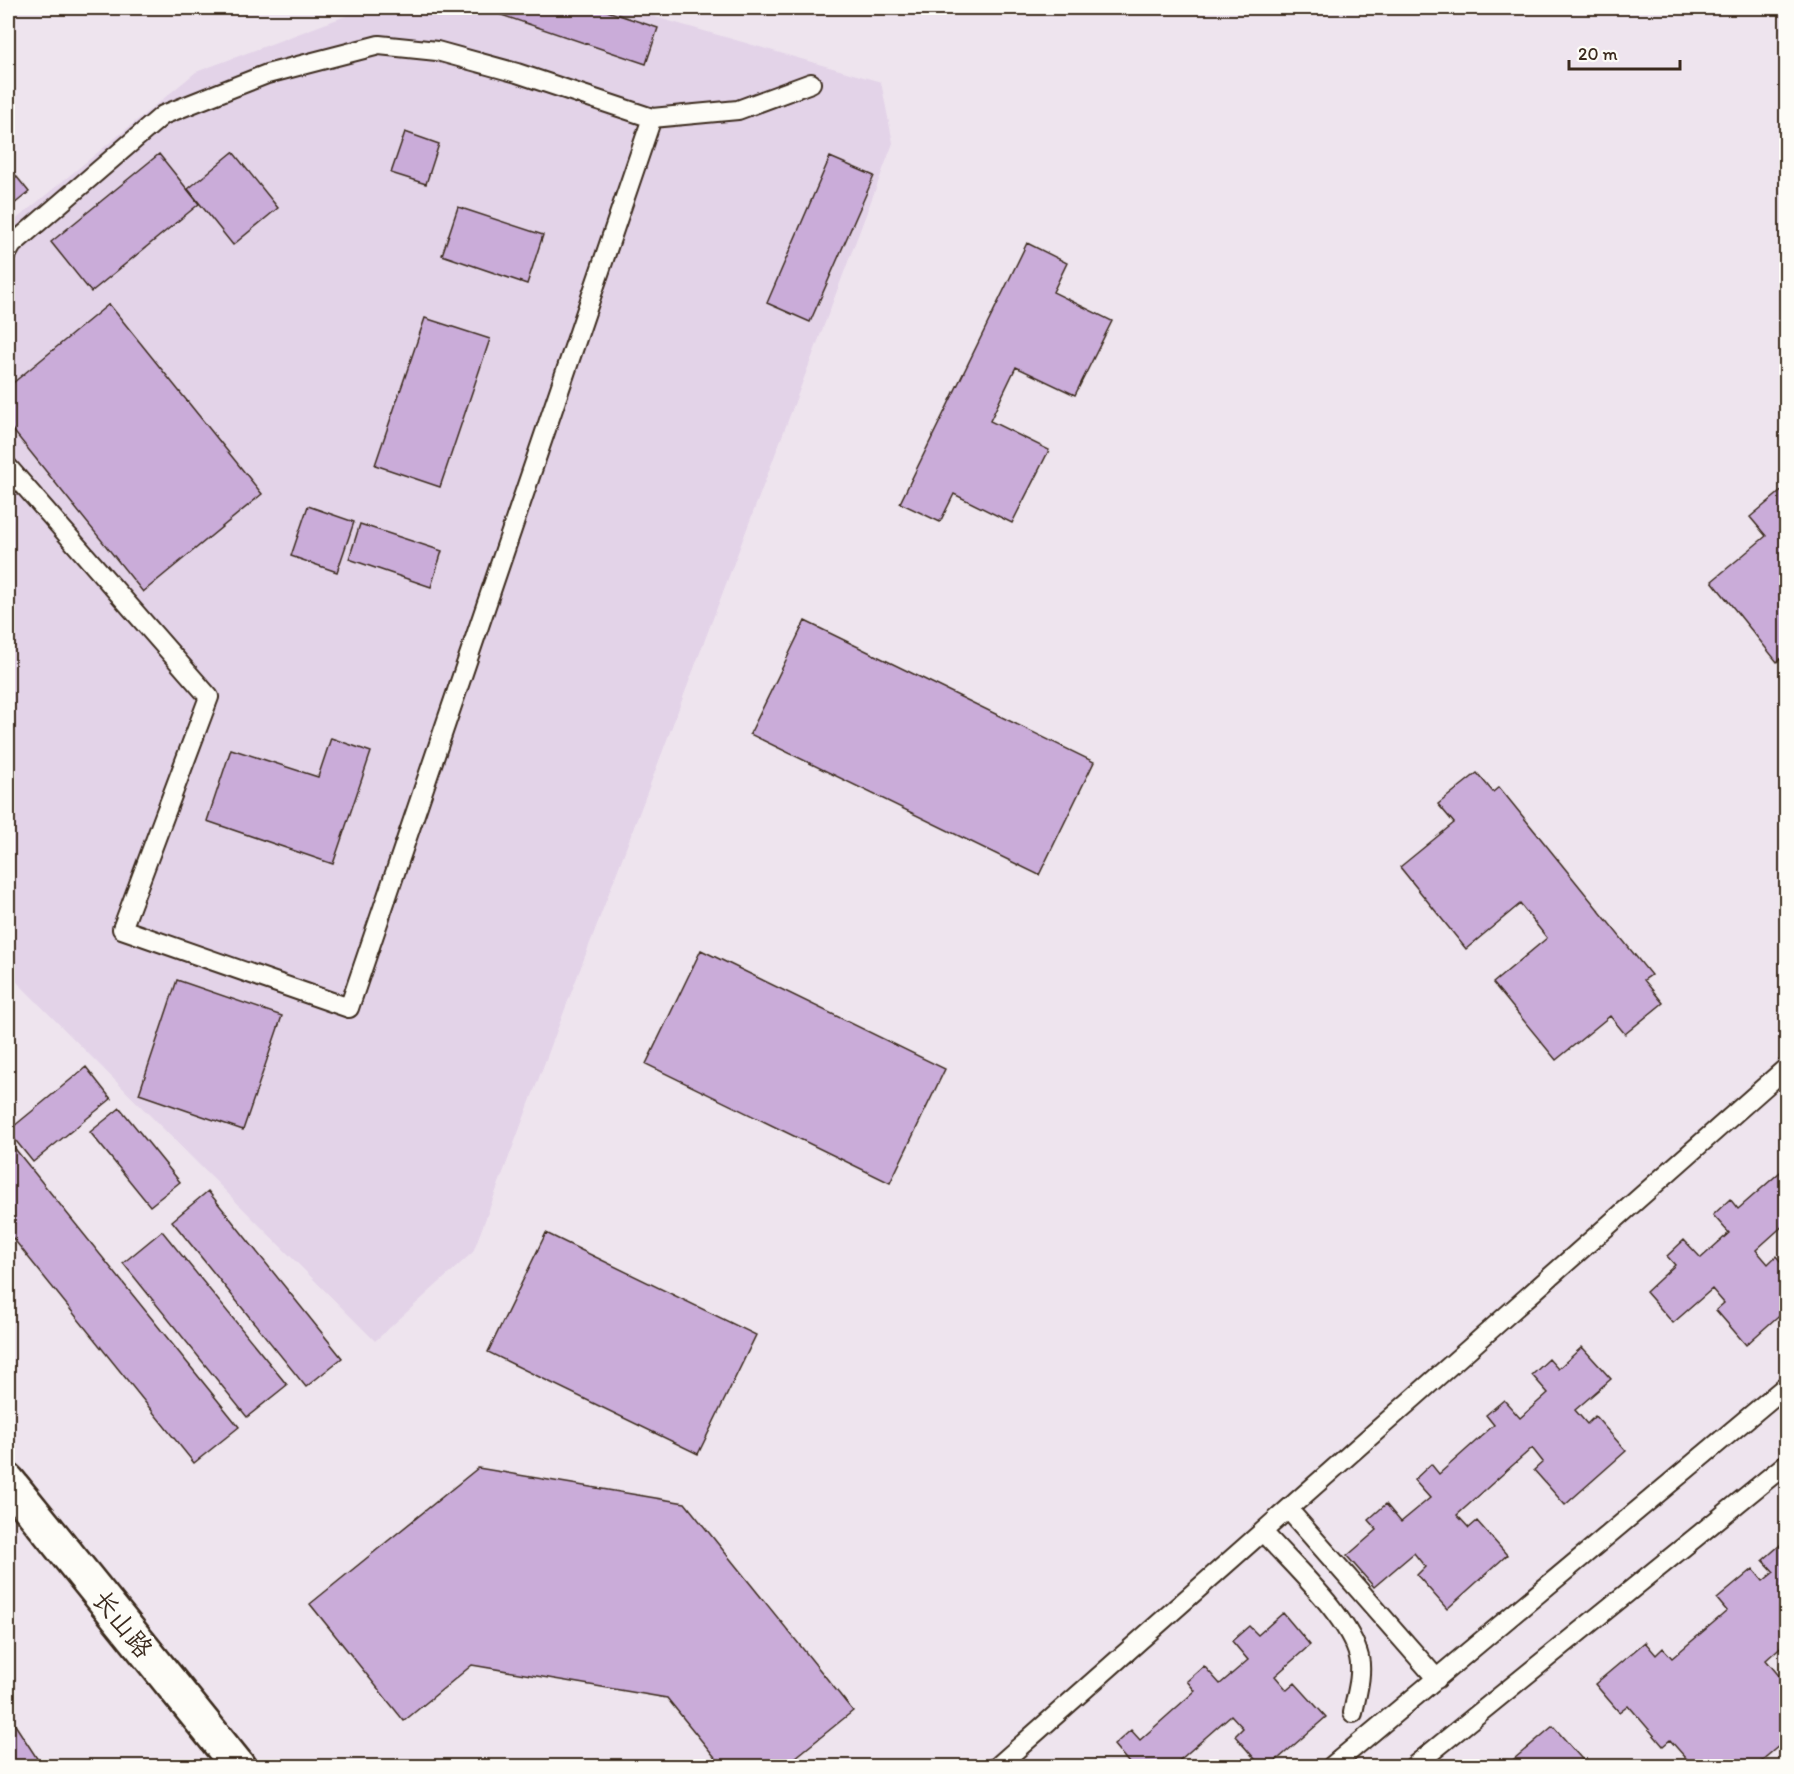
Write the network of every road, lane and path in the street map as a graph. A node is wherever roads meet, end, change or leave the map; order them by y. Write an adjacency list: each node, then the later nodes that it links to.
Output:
1 (811, 82): 2 (lane)
2 (652, 118): 3 (lane); 4 (lane)
3 (8, 252)
4 (8, 467)
5 (1786, 1068): 9 (lane)
6 (1786, 1386): 11 (lane)
7 (1786, 1464): 16 (lane)
8 (8, 1481): 13 (street, 长山路)
9 (1288, 1509): 10 (lane); 11 (lane)
10 (1263, 1532): 12 (lane); 14 (lane)
11 (1437, 1679): 15 (lane)
12 (1353, 1713)
13 (238, 1767)
14 (998, 1767)
15 (1332, 1767)
16 (1414, 1767)

